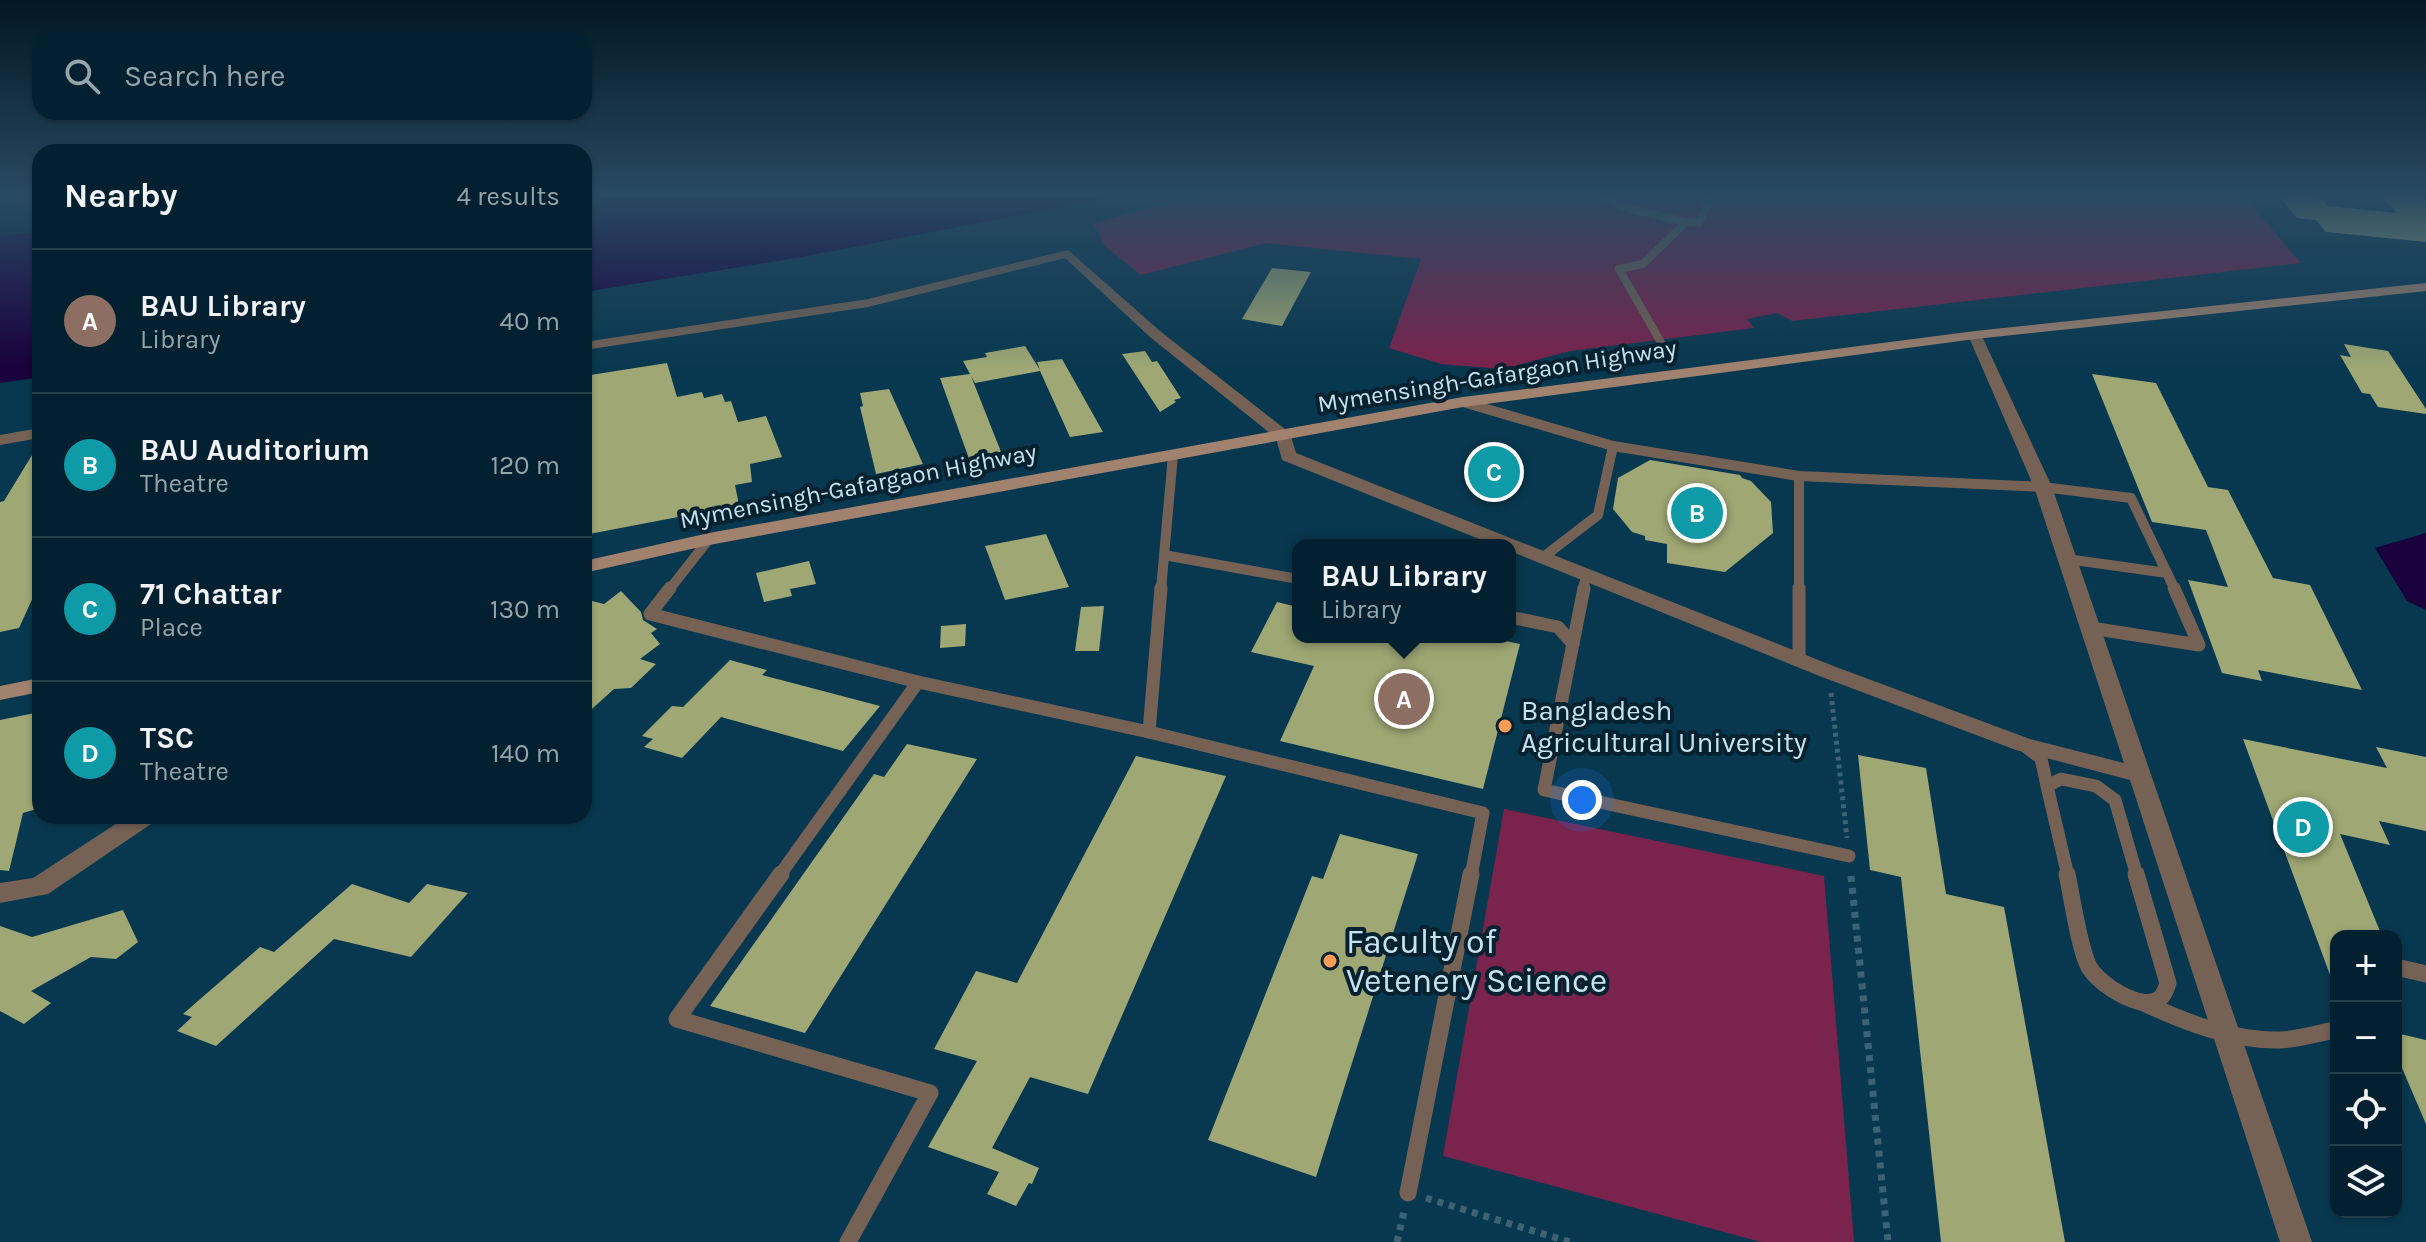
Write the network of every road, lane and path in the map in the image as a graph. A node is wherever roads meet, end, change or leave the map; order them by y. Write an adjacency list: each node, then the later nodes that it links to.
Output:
1 (1654, 253): 5 (lane)
2 (2426, 287): 3 (main road, Mymensingh-Gafargaon Highway)
3 (1975, 335): 6 (main road, Mymensingh-Gafargaon Highway); 13 (street)
4 (592, 345): 8 (street)
5 (1663, 346)
6 (1463, 402): 8 (main road, Mymensingh-Gafargaon Highway); 10 (lane)
7 (32, 434): 9 (street)
8 (1284, 436): 11 (main road, Mymensingh-Gafargaon Highway); 15 (street)
9 (0, 440)
10 (1613, 446): 12 (lane); 18 (lane)
11 (1173, 455): 14 (main road, Mymensingh-Gafargaon Highway); 17 (lane)
12 (1799, 476): 13 (lane); 27 (lane)
13 (2043, 487): 19 (street); 21 (lane)
14 (709, 539): 20 (main road, Mymensingh-Gafargaon Highway); 29 (lane)
15 (1495, 539)
16 (1516, 548): 18 (street)
17 (1164, 555): 23 (lane); 32 (lane)
18 (1542, 558): 22 (street)
19 (2067, 559): 21 (lane); 25 (street)
20 (592, 565)
21 (2167, 573): 25 (lane)
22 (1586, 576): 26 (lane); 27 (street)
23 (1292, 578)
24 (1516, 618): 26 (lane)
25 (2091, 628): 34 (street)
26 (1573, 644): 37 (lane)
27 (1799, 660): 28 (street)
28 (1829, 672): 33 (street); 37 (path)
29 (918, 682): 32 (lane); 45 (lane)
30 (32, 687): 31 (main road)
31 (0, 693)
32 (1149, 732): 44 (lane)
33 (2024, 745): 34 (street); 35 (lane)
34 (2140, 775): 42 (street)
35 (2047, 786): 41 (lane); 41 (lane)
36 (134, 824): 38 (street)
37 (1849, 856): 48 (path)
38 (0, 893)
39 (2402, 968): 40 (lane)
40 (2426, 974)
41 (2141, 1001): 42 (lane)
42 (2224, 1030): 43 (lane); 49 (street)
43 (2330, 1031)
44 (1408, 1193): 46 (path); 47 (path)
45 (848, 1242)
46 (1397, 1242)
47 (1570, 1242)
48 (1888, 1242)
49 (2296, 1242)

